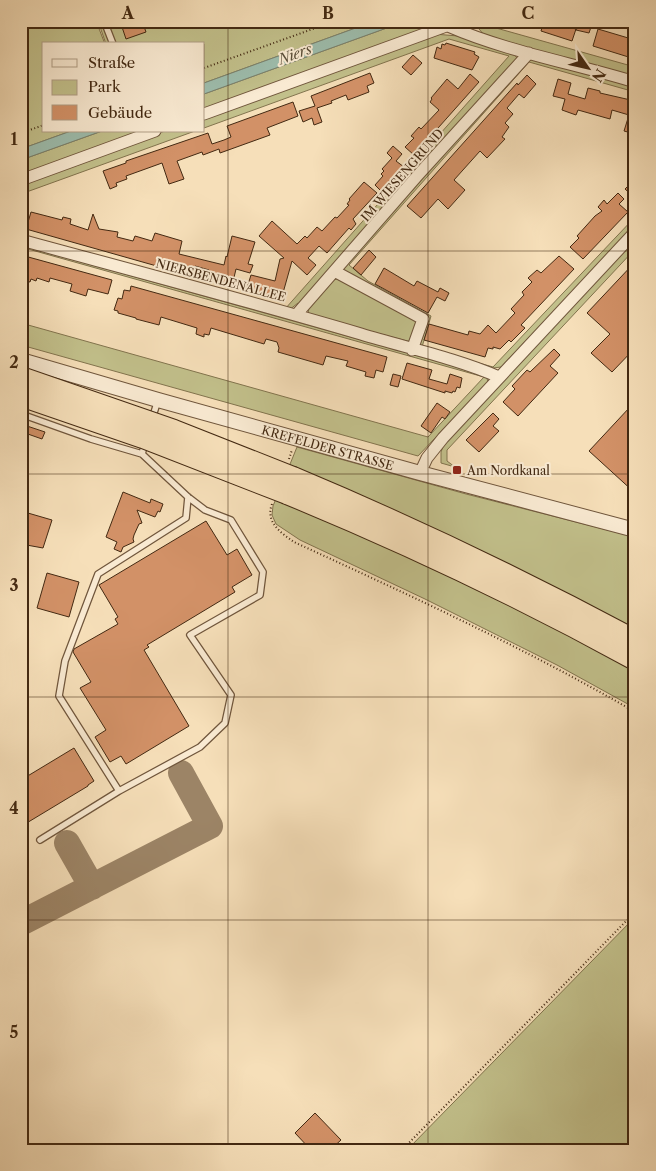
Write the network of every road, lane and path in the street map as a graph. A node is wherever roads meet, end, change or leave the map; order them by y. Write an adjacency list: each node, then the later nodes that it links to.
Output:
1 (104, 21): 5 (lane)
2 (335, 21): 7 (path)
3 (460, 21): 4 (street)
4 (448, 26): 6 (street); 9 (street)
5 (112, 42)
6 (529, 53): 8 (street); 16 (street, IM WIESENGRUND)
7 (205, 68)
8 (635, 82)
9 (205, 114)
10 (42, 126): 12 (path)
11 (152, 132): 13 (street)
12 (21, 133)
13 (21, 180)
14 (635, 232): 21 (street)
15 (21, 240): 17 (street, NIERSBENDENALLEE)
16 (336, 272): 17 (street, IM WIESENGRUND); 18 (street)
17 (296, 315): 18 (street, NIERSBENDENALLEE)
18 (412, 350): 21 (street, NIERSBENDENALLEE)
19 (21, 360): 24 (street, KREFELDER STRASSE)
20 (21, 377): 34 (highway, bridge)
21 (499, 378): 33 (street)
22 (21, 390): 25 (lane)
23 (21, 396): 34 (highway, bridge)
24 (158, 400): 28 (lane); 31 (street, KREFELDER STRASSE)
25 (90, 412)
26 (21, 414): 30 (lane)
27 (98, 415): 30 (lane)
28 (150, 427)
29 (147, 436): 32 (lane)
30 (91, 439): 32 (lane)
31 (297, 439): 33 (street, KREFELDER STRASSE); 34 (path)
32 (142, 454): 35 (lane)
33 (420, 473): 36 (street, KREFELDER STRASSE)
34 (285, 484): 37 (highway); 38 (highway); 39 (path)
35 (188, 497): 40 (lane); 40 (lane)
36 (635, 530)
37 (635, 640)
38 (635, 660)
39 (635, 712)
40 (119, 792): 41 (lane)
41 (40, 840)
42 (635, 912): 43 (path)
43 (402, 1150)

